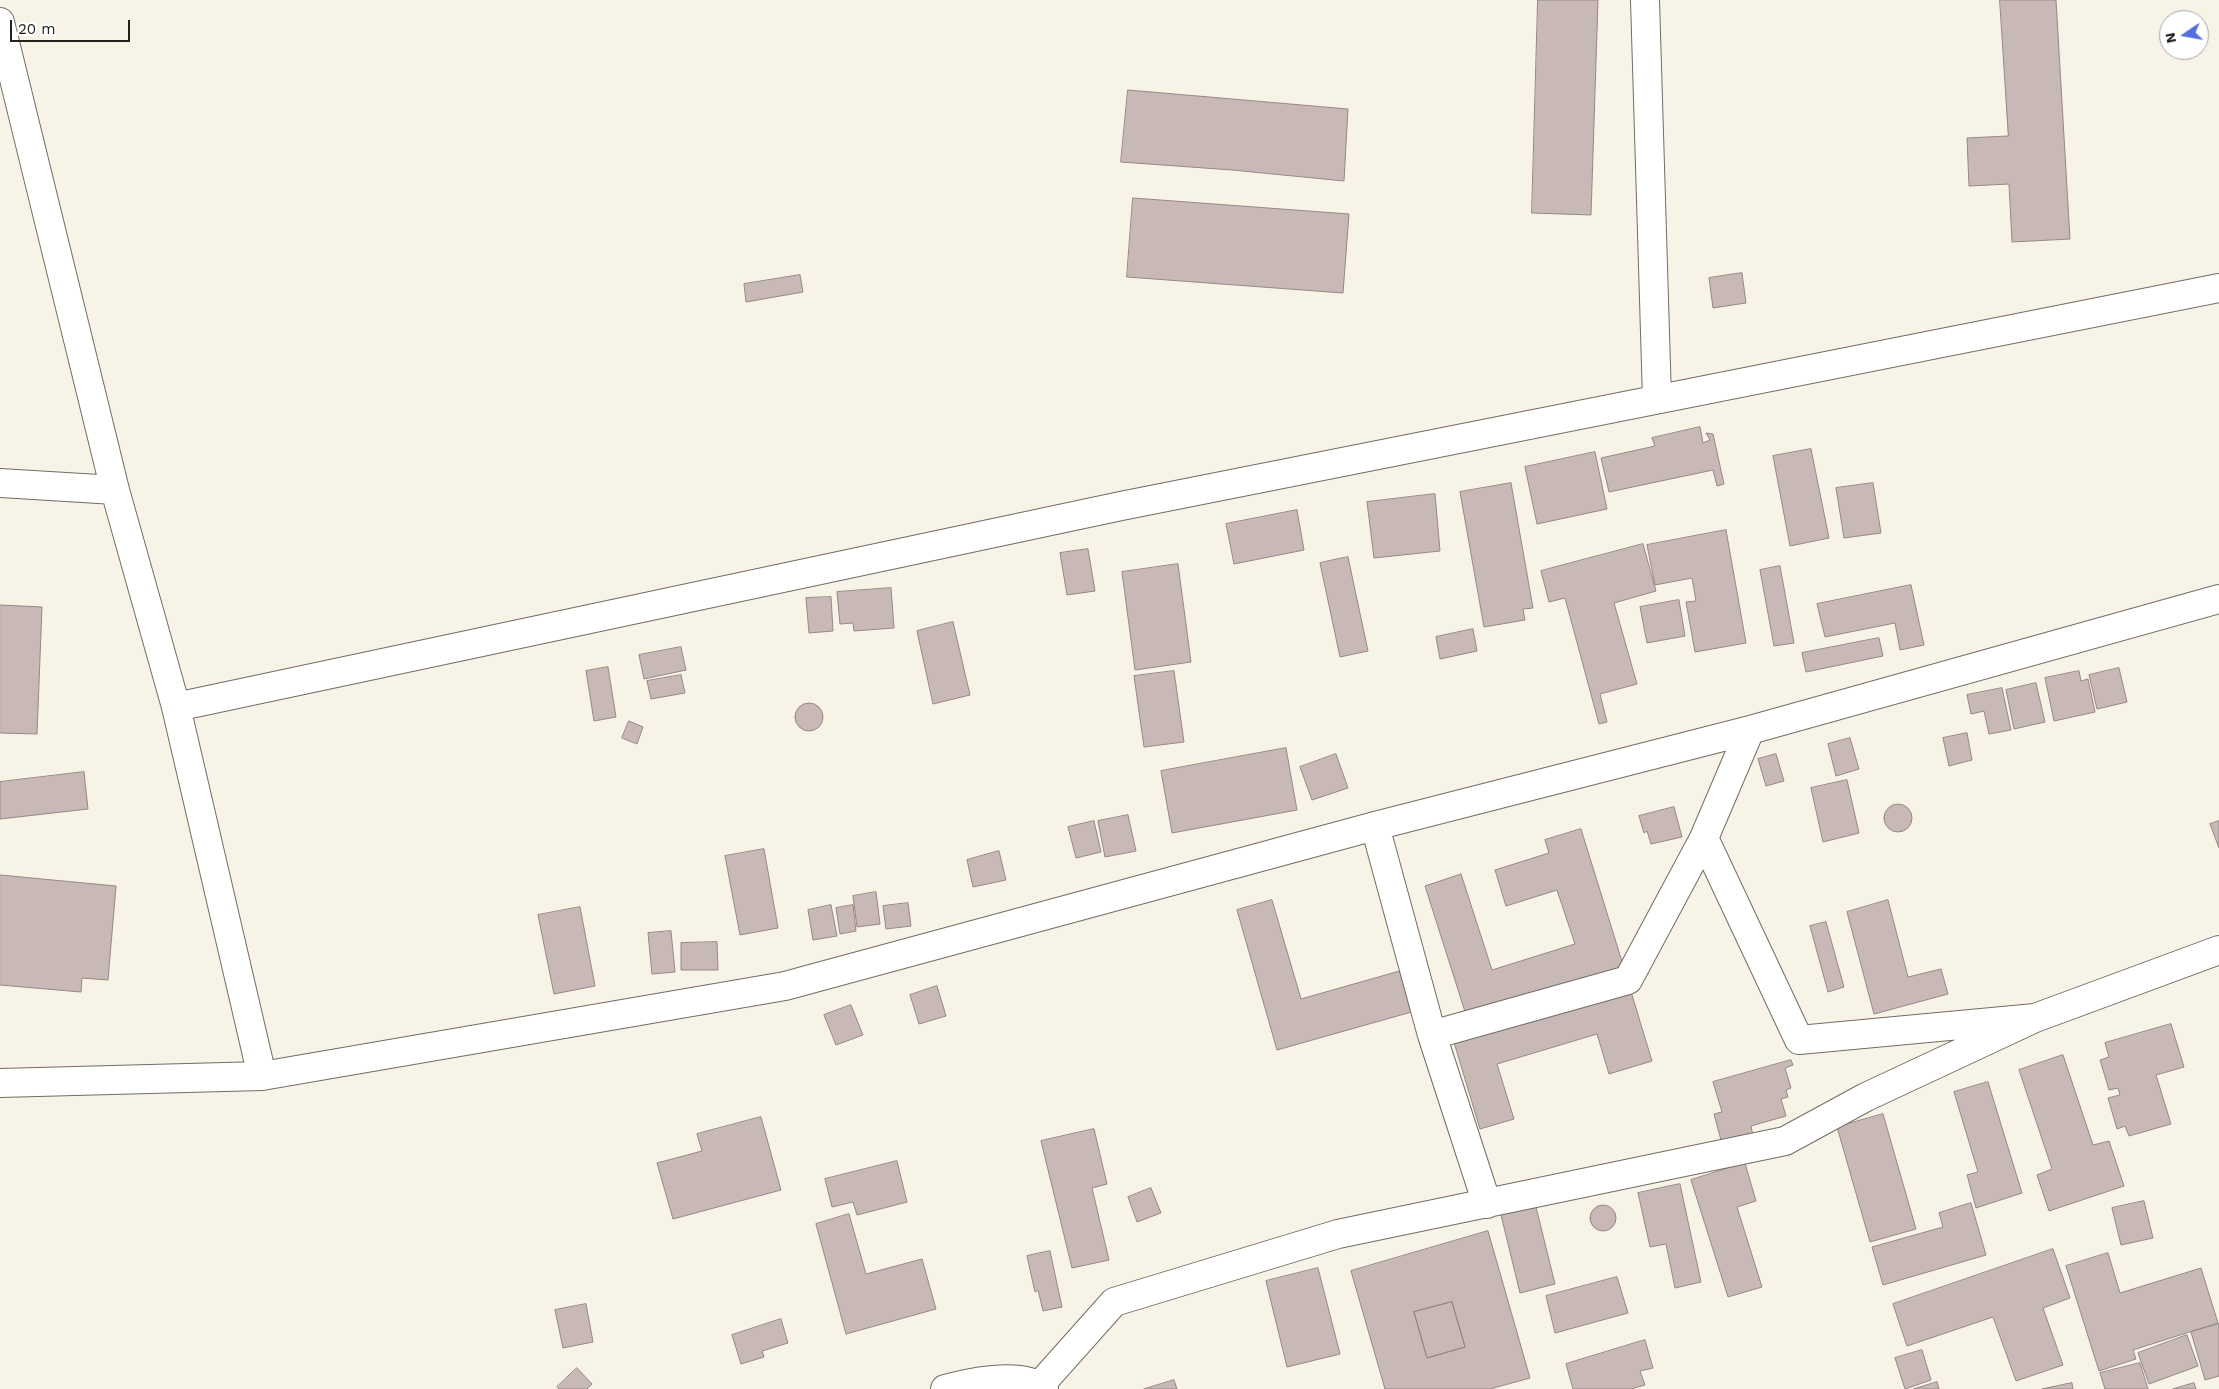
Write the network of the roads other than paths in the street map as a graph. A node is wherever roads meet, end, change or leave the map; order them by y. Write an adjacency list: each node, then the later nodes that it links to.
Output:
1 (1645, 0): 4 (street)
2 (0, 22): 6 (street)
3 (2219, 288): 4 (street)
4 (1657, 399): 8 (street)
5 (0, 483): 6 (street)
6 (115, 490): 8 (street)
7 (2219, 599): 9 (street)
8 (176, 708): 15 (street)
9 (1750, 730): 10 (street); 11 (street)
10 (1375, 826): 14 (street); 15 (street)
11 (1704, 838): 13 (street); 14 (street)
12 (2219, 950): 13 (street)
13 (2035, 1018): 17 (street)
14 (1432, 1035): 17 (street)
15 (262, 1076): 16 (street)
16 (0, 1083)
17 (1487, 1204): 18 (street)
18 (1042, 1387): 19 (street)
19 (945, 1389)

